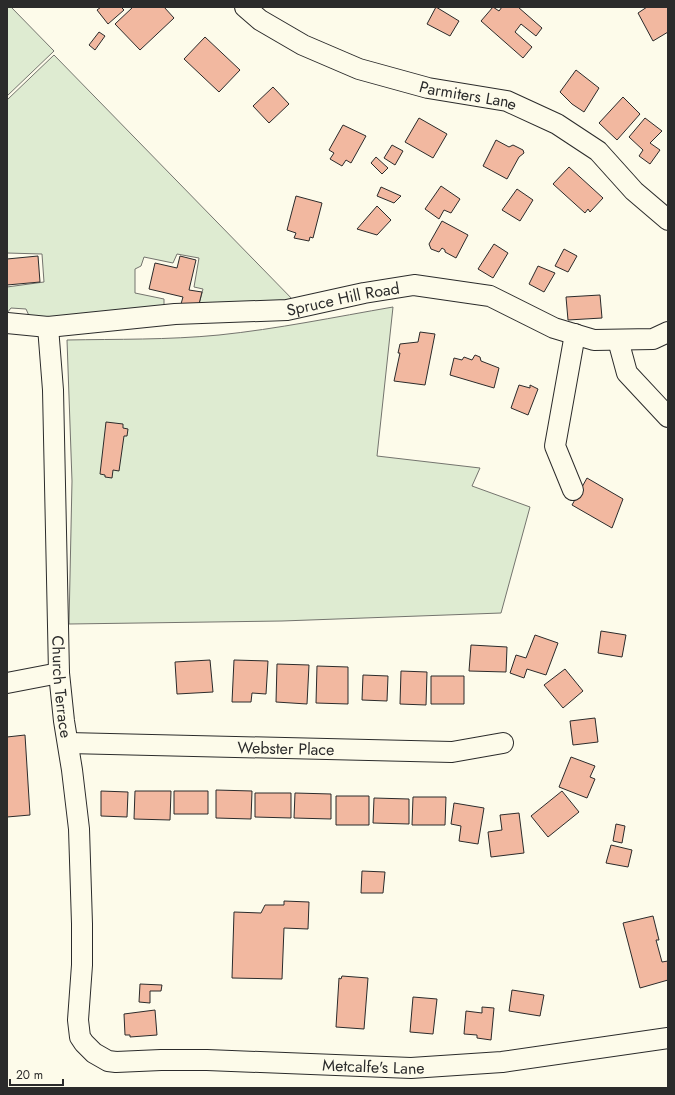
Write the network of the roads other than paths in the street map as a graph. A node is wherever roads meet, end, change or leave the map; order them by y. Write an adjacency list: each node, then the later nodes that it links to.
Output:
1 (245, 7): 2 (street, Parmiters Lane)
2 (668, 220)
3 (7, 323): 4 (street, Spruce Hill Road)
4 (48, 328): 6 (street, Spruce Hill Road); 10 (street, Church Terrace)
5 (668, 332): 7 (street, Spruce Hill Road)
6 (575, 334): 7 (street, Spruce Hill Road); 9 (street)
7 (618, 340): 8 (street)
8 (668, 417)
9 (573, 490)
10 (59, 673): 11 (street); 12 (street, Church Terrace)
11 (7, 683)
12 (68, 743): 13 (street, Webster Place); 15 (street, Church Terrace)
13 (503, 743)
14 (668, 1038): 15 (street, Metcalfe's Lane)
15 (84, 1043)

